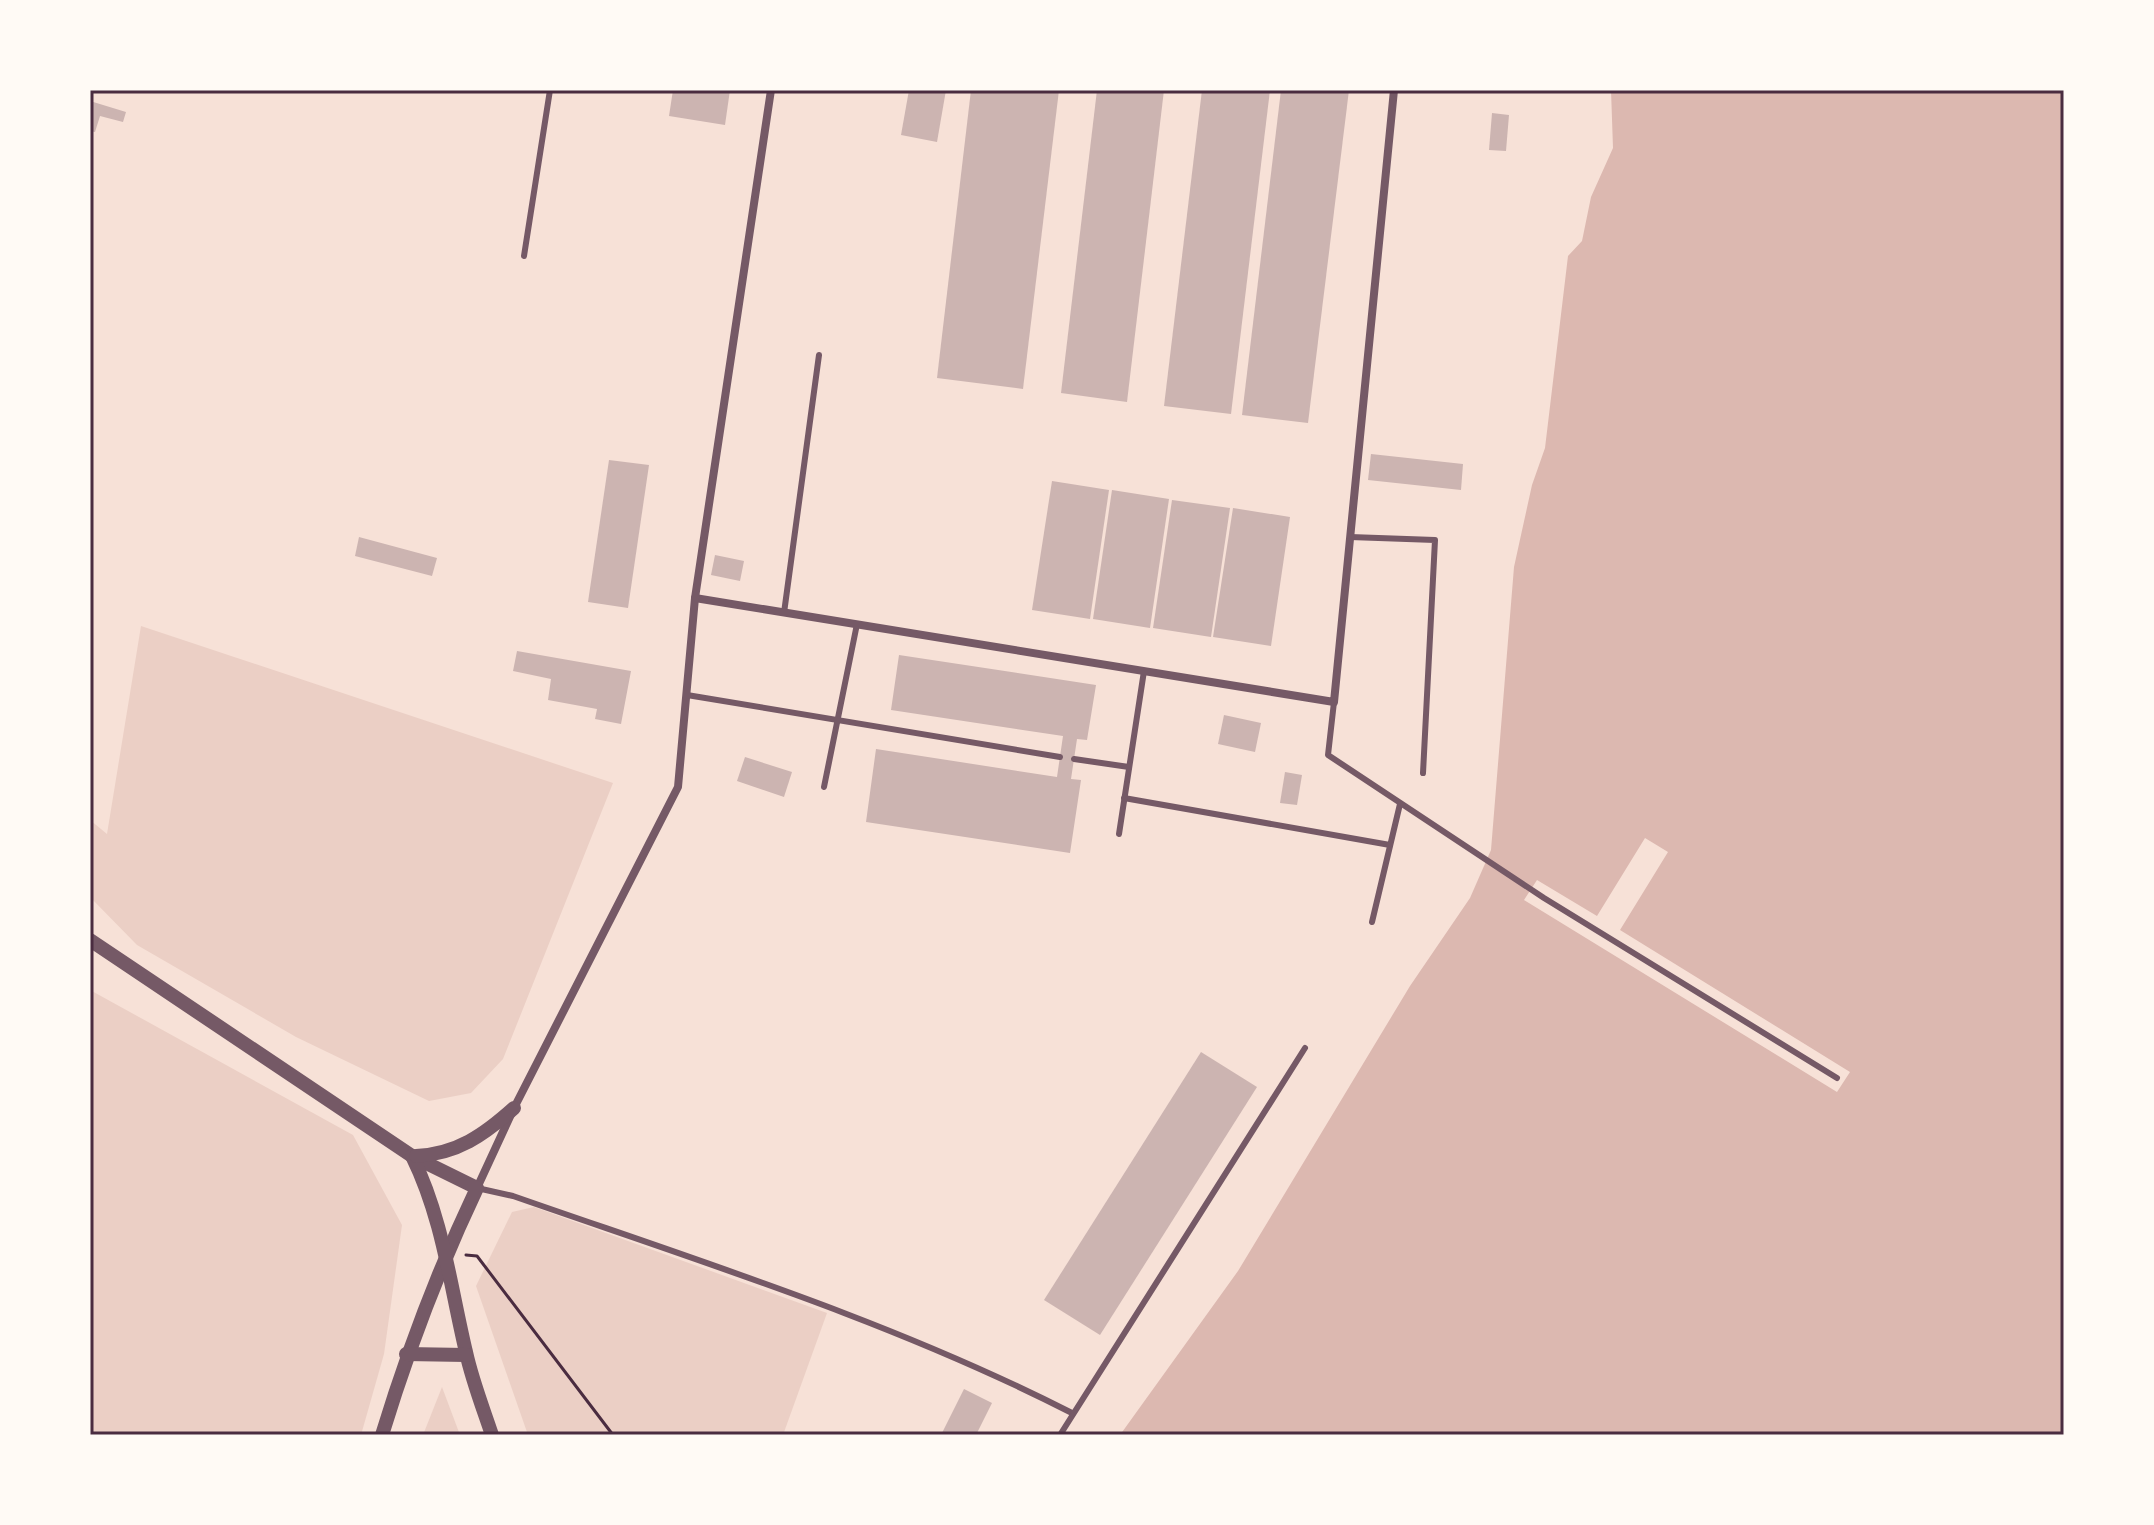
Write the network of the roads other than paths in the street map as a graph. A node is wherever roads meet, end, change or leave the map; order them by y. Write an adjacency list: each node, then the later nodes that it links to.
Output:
1 (550, 90): 4 (lane)
2 (771, 90): 7 (street)
3 (1394, 90): 6 (street)
4 (524, 256)
5 (819, 355): 8 (lane)
6 (1350, 537): 12 (street); 17 (lane)
7 (695, 598): 8 (street); 11 (street)
8 (784, 613): 9 (street)
9 (857, 624): 10 (street); 13 (lane)
10 (1144, 671): 12 (street); 16 (lane)
11 (687, 695): 13 (lane); 27 (street)
12 (1334, 702): 20 (lane)
13 (838, 718): 14 (lane); 18 (lane)
14 (1060, 757)
15 (1074, 759): 16 (lane)
16 (1129, 767): 19 (lane)
17 (1423, 773)
18 (824, 787)
19 (1124, 798): 21 (lane); 22 (lane)
20 (1400, 804): 22 (lane); 26 (lane)
21 (1119, 834)
22 (1390, 845): 23 (lane)
23 (1372, 922)
24 (90, 940): 28 (street)
25 (1305, 1048): 33 (lane)
26 (1837, 1078)
27 (514, 1108): 28 (street); 29 (street)
28 (412, 1156): 29 (street); 30 (street)
29 (477, 1188): 30 (street); 33 (lane)
30 (447, 1252): 31 (street); 32 (street)
31 (406, 1354): 32 (street); 34 (street)
32 (466, 1355): 35 (street)
33 (1072, 1413): 36 (lane)
34 (382, 1435)
35 (492, 1435)
36 (1060, 1435)

